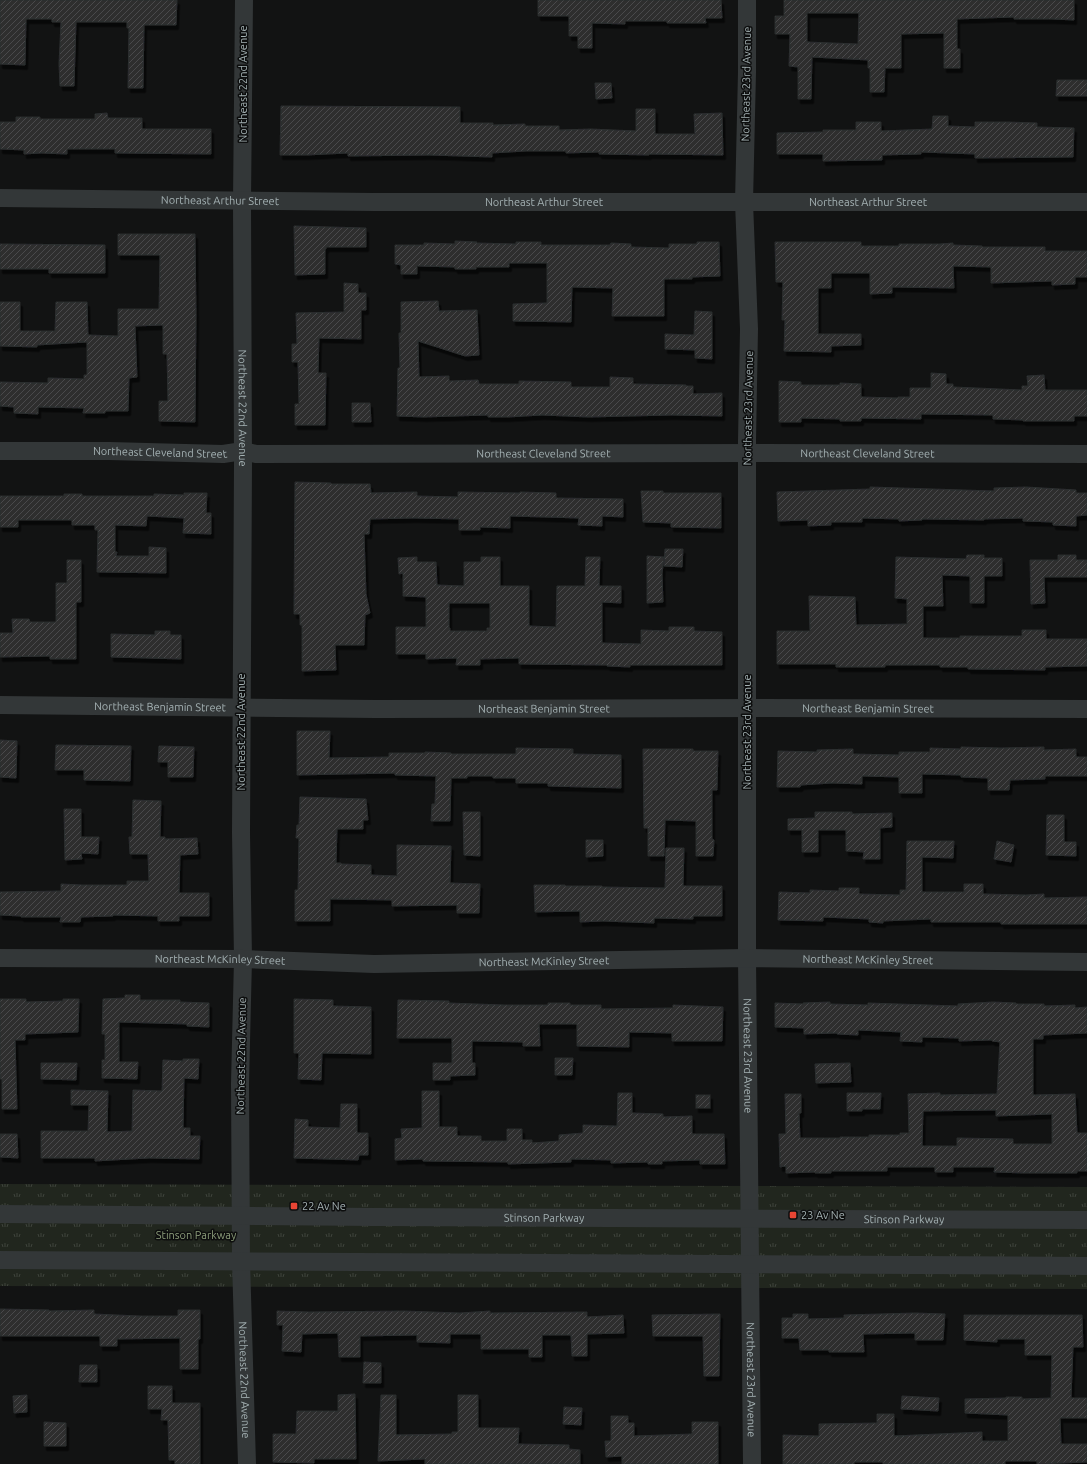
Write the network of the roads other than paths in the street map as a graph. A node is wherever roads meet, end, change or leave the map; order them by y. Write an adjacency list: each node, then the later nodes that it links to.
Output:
1 (244, 0): 4 (street, Northeast 22nd Avenue)
2 (747, 0): 5 (street, Northeast 23rd Avenue)
3 (0, 198): 4 (street, Northeast Arthur Street)
4 (242, 201): 5 (street, Northeast Arthur Street); 8 (street, Northeast 22nd Avenue)
5 (744, 202): 6 (street, Northeast Arthur Street); 9 (street, Northeast 23rd Avenue)
6 (1087, 202)
7 (0, 451): 8 (street, Northeast Cleveland Street)
8 (243, 451): 9 (street, Northeast Cleveland Street); 12 (street, Northeast 22nd Avenue)
9 (748, 453): 10 (street, Northeast Cleveland Street); 13 (street, Northeast 23rd Avenue)
10 (1087, 454)
11 (0, 705): 12 (street, Northeast Benjamin Street)
12 (241, 707): 13 (street, Northeast Benjamin Street); 17 (street, Northeast 22nd Avenue)
13 (747, 708): 14 (street, Northeast Benjamin Street); 16 (street, Northeast 23rd Avenue)
14 (1087, 709)
15 (0, 958): 17 (street, Northeast McKinley Street)
16 (747, 958): 17 (street, Northeast McKinley Street); 18 (street, Northeast McKinley Street); 21 (street, Northeast 23rd Avenue)
17 (242, 959): 20 (street, Northeast 22nd Avenue)
18 (1087, 962)
19 (0, 1214): 20 (street, Stinson Parkway)
20 (241, 1216): 21 (street, Stinson Parkway); 24 (street, Northeast 22nd Avenue)
21 (749, 1218): 22 (street, Stinson Parkway); 25 (street, Northeast 23rd Avenue)
22 (1087, 1220)
23 (0, 1260): 24 (street)
24 (241, 1261): 25 (street); 27 (street, Northeast 22nd Avenue)
25 (750, 1263): 26 (street); 28 (street, Northeast 23rd Avenue)
26 (1087, 1266)
27 (247, 1464)
28 (752, 1464)

